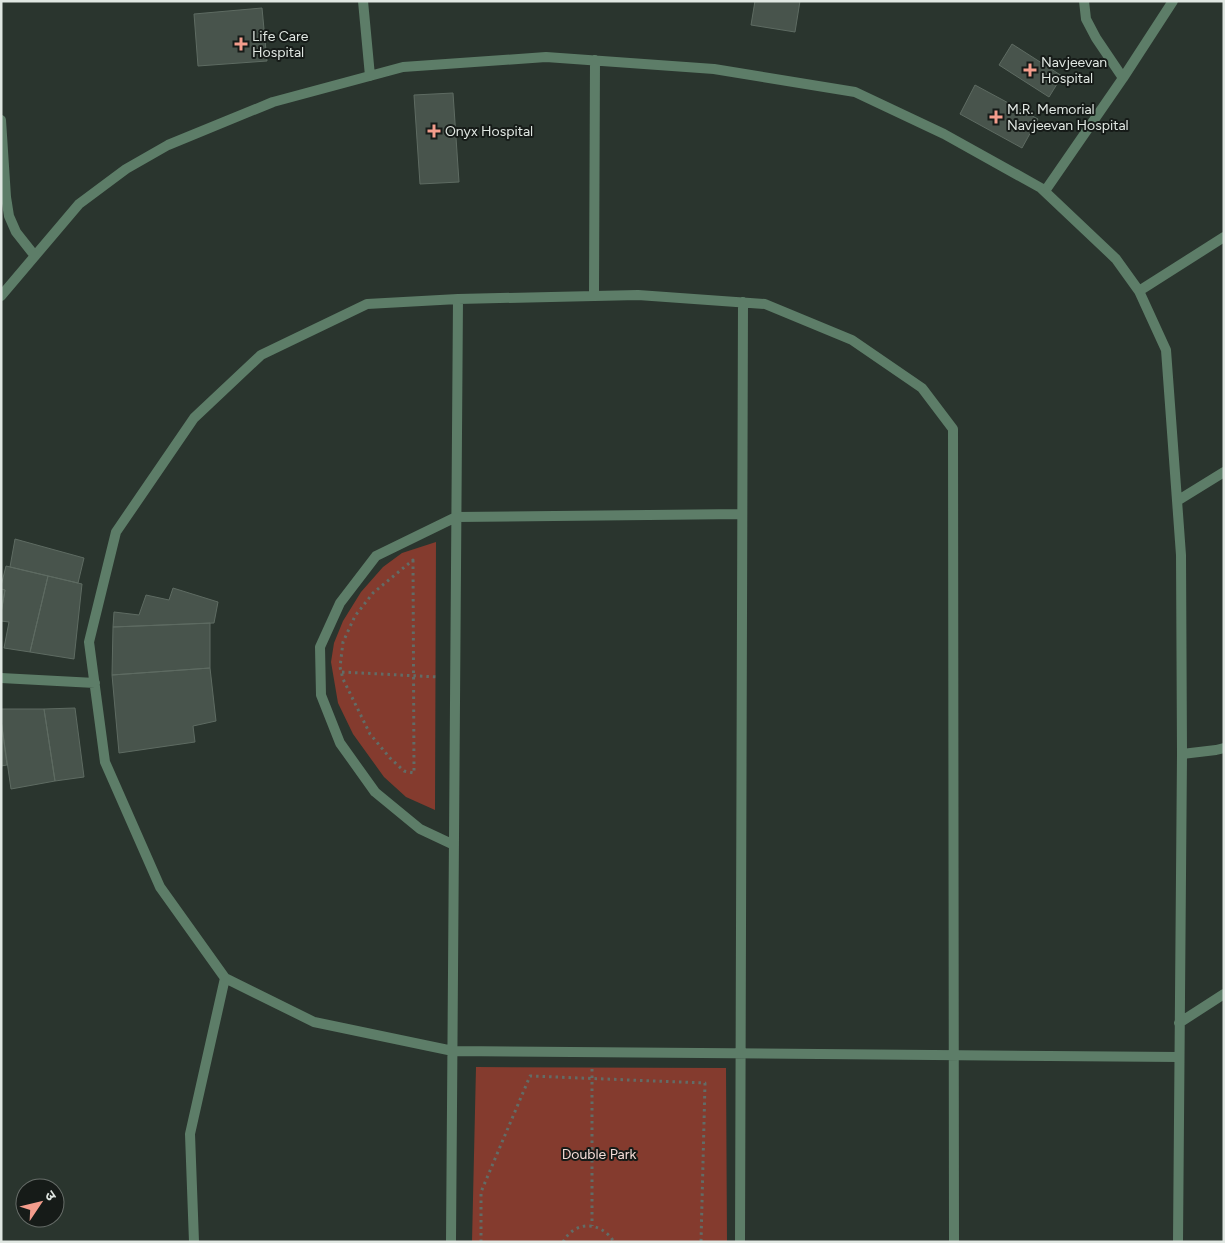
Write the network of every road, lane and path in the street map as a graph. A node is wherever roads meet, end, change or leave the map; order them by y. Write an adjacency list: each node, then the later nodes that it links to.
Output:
1 (364, 1): 5 (street)
2 (1084, 1): 6 (street)
3 (1173, 1): 6 (street)
4 (595, 60): 5 (street); 8 (street); 12 (street)
5 (370, 76): 10 (street)
6 (1123, 78): 8 (street)
7 (1, 120): 10 (street)
8 (1045, 191): 11 (street)
9 (1224, 237): 11 (street)
10 (35, 256): 13 (street)
11 (1139, 290): 17 (street)
12 (594, 295): 14 (street); 15 (street)
13 (1, 296)
14 (458, 299): 19 (street); 25 (street)
15 (743, 302): 18 (street); 34 (street)
16 (1224, 472): 17 (street)
17 (1177, 501): 27 (street)
18 (742, 514): 19 (street); 33 (street)
19 (456, 517): 20 (street); 24 (street)
20 (321, 670): 21 (path); 28 (street)
21 (342, 672): 22 (path); 22 (path); 22 (path)
22 (414, 676): 24 (path)
23 (1, 678): 25 (street)
24 (455, 678): 28 (street)
25 (95, 683): 29 (street)
26 (1224, 748): 27 (street)
27 (1182, 754): 31 (street)
28 (454, 845): 32 (street)
29 (225, 978): 32 (street); 38 (street)
30 (1224, 994): 31 (street)
31 (1179, 1023): 35 (street)
32 (453, 1051): 33 (street); 39 (street)
33 (740, 1054): 34 (street); 44 (street)
34 (953, 1055): 35 (street); 45 (street)
35 (1179, 1057): 46 (street)
36 (592, 1078): 37 (path); 40 (path); 43 (path)
37 (592, 1226): 41 (path); 42 (path)
38 (194, 1242)
39 (451, 1242)
40 (481, 1242)
41 (563, 1242)
42 (614, 1242)
43 (701, 1242)
44 (740, 1242)
45 (954, 1242)
46 (1178, 1242)

